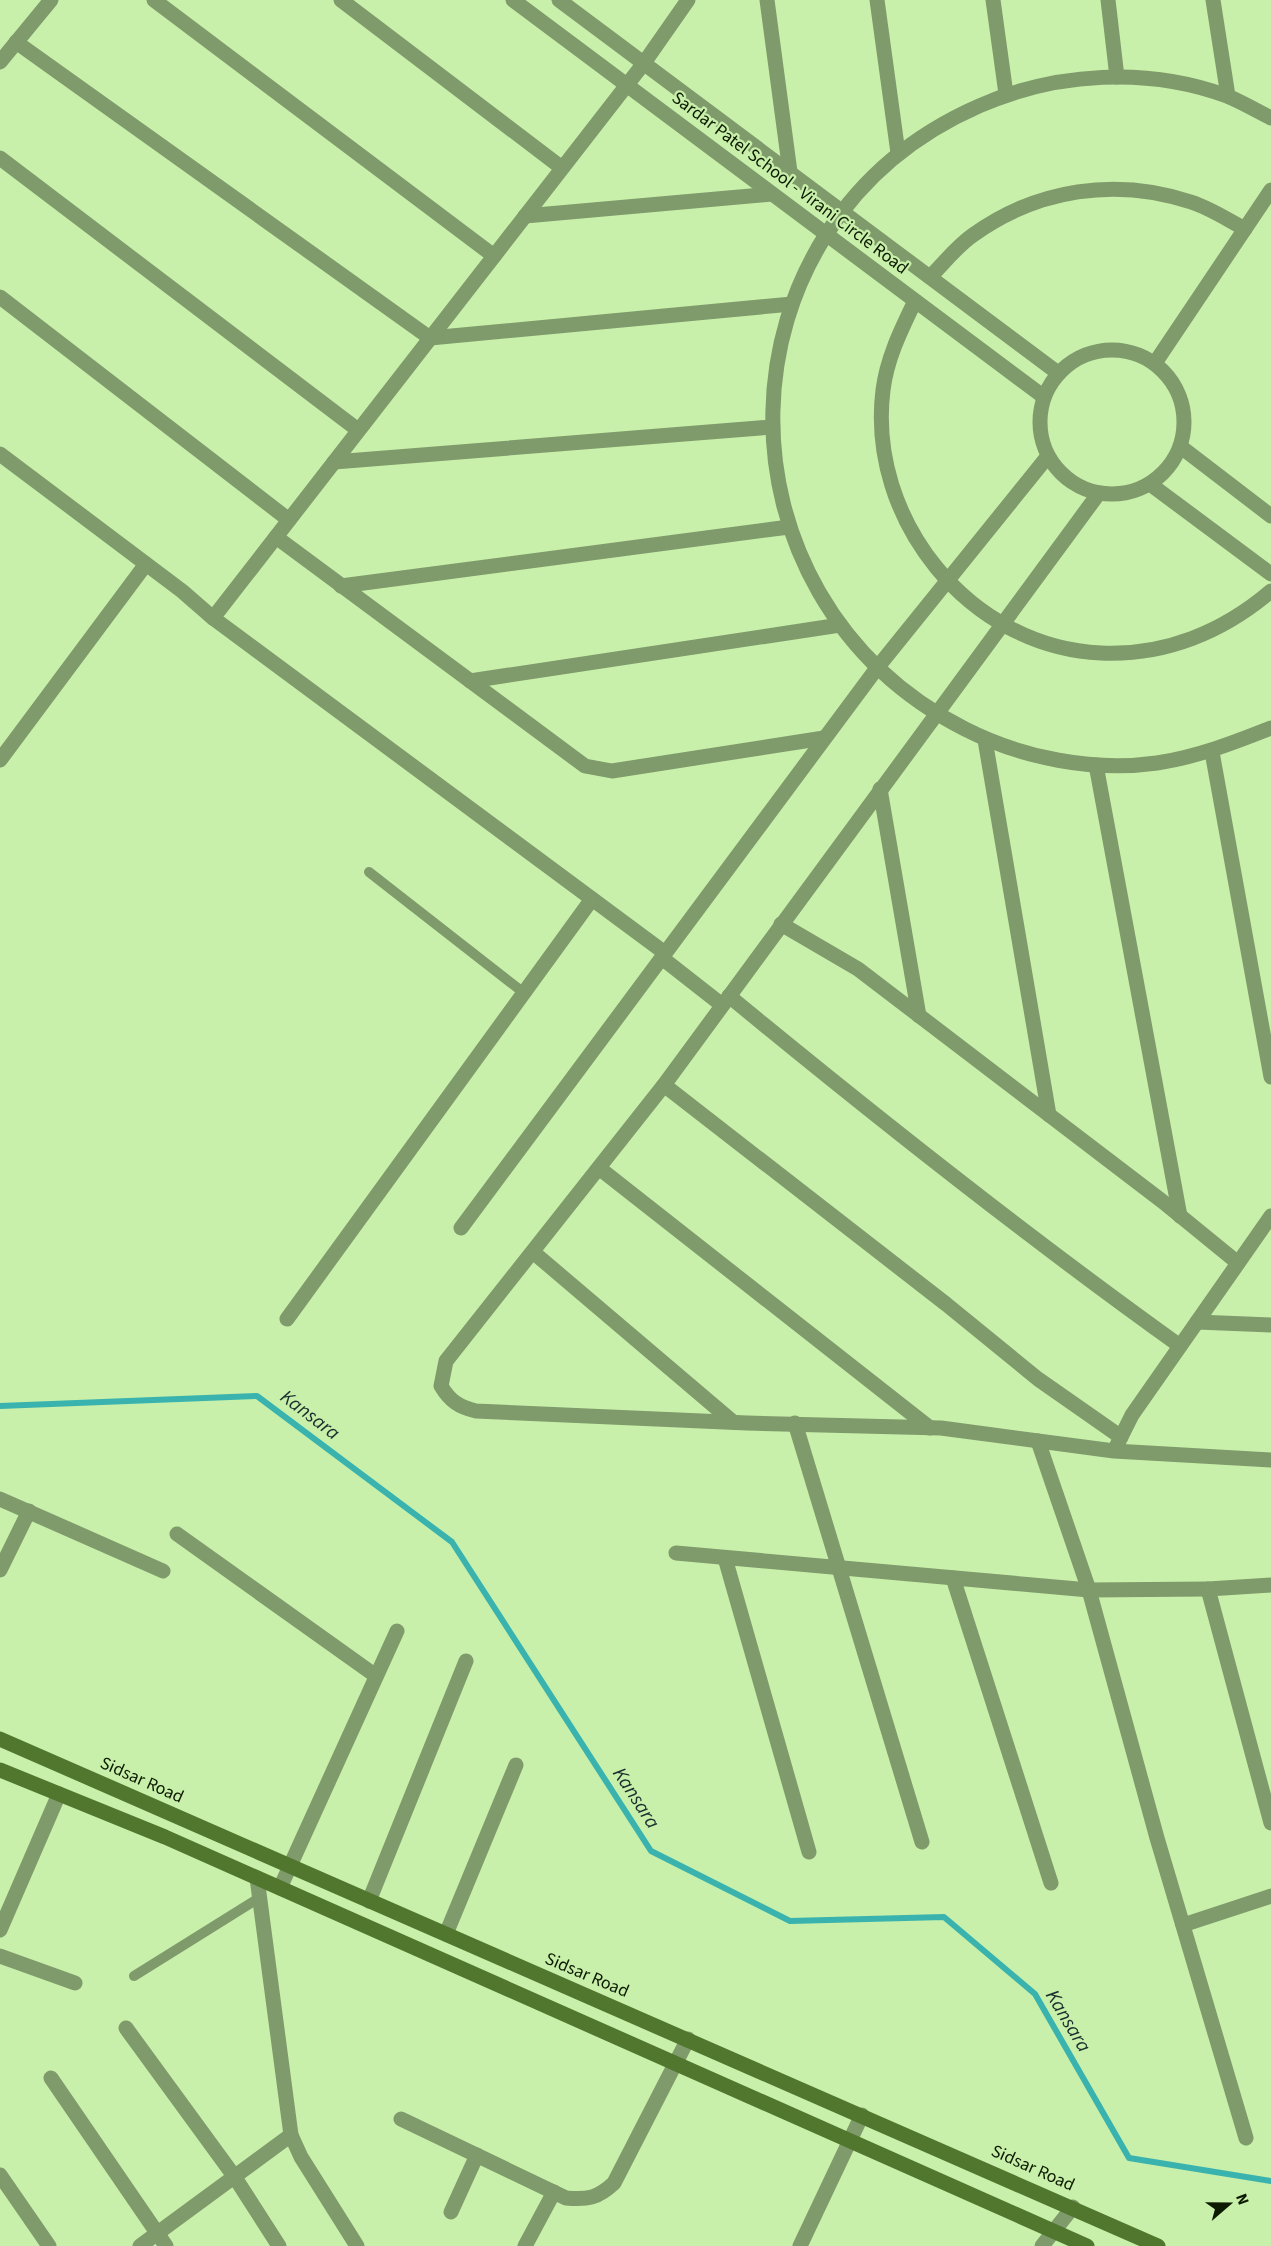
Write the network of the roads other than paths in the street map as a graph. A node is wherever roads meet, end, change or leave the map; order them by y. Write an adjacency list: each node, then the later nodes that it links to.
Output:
1 (51, 0): 12 (street)
2 (154, 0): 30 (street)
3 (341, 0): 22 (street)
4 (513, 0): 16 (street, Sardar Patel School - Virani Circle Road)
5 (559, 0): 14 (street)
6 (688, 0): 14 (street)
7 (767, 0): 23 (street)
8 (877, 0): 20 (street)
9 (993, 0): 17 (street)
10 (1107, 0): 15 (street)
11 (1213, 0): 18 (street)
12 (16, 42): 13 (street); 35 (street)
13 (0, 62)
14 (644, 63): 16 (street); 23 (street)
15 (1117, 77): 17 (street); 18 (street)
16 (627, 85): 22 (street); 25 (street, Sardar Patel School - Virani Circle Road)
17 (1006, 94): 20 (street)
18 (1228, 96): 19 (street)
19 (1271, 118)
20 (898, 153): 26 (street)
21 (0, 158): 40 (street)
22 (562, 168): 27 (street)
23 (790, 172): 26 (street)
24 (1271, 190): 28 (street)
25 (772, 194): 27 (street); 29 (street, Sardar Patel School - Virani Circle Road)
26 (842, 211): 29 (street); 31 (street)
27 (525, 216): 30 (street)
28 (1245, 229): 31 (street); 36 (street)
29 (826, 234): 33 (street, Sardar Patel School - Virani Circle Road); 34 (street)
30 (494, 256): 35 (street)
31 (930, 277): 37 (street)
32 (0, 297): 48 (street)
33 (915, 301): 38 (street, Sardar Patel School - Virani Circle Road); 53 (street)
34 (792, 304): 35 (street); 39 (street)
35 (430, 338): 40 (street)
36 (1155, 363): 37 (street); 41 (street)
37 (1058, 373): 38 (street)
38 (1044, 397): 43 (street)
39 (772, 427): 44 (street); 49 (street)
40 (358, 430): 44 (street)
41 (1180, 447): 45 (street); 47 (street)
42 (0, 454): 51 (street)
43 (1048, 456): 46 (street); 53 (street)
44 (334, 462): 48 (street)
45 (1150, 484): 46 (street); 52 (street)
46 (1099, 493): 57 (street)
47 (1271, 516)
48 (289, 520): 50 (street)
49 (789, 527): 54 (street); 58 (street)
50 (276, 537): 54 (street); 56 (street)
51 (146, 564): 56 (street); 66 (street)
52 (1271, 574)
53 (947, 582): 57 (street); 59 (street)
54 (341, 586): 60 (street)
55 (1271, 591): 57 (street)
56 (213, 618): 70 (street)
57 (1001, 624): 61 (street)
58 (840, 625): 59 (street); 60 (street)
59 (877, 668): 61 (street); 63 (street)
60 (470, 681): 63 (street)
61 (935, 714): 64 (street); 68 (street)
62 (1271, 728): 65 (street)
63 (824, 738): 72 (street)
64 (986, 740): 67 (street); 78 (street)
65 (1212, 752): 67 (street); 76 (street)
66 (0, 760)
67 (1096, 765): 80 (street)
68 (880, 789): 71 (street); 75 (street)
69 (369, 872): 73 (lane)
70 (592, 899): 72 (street); 73 (street)
71 (781, 924): 74 (street); 75 (street)
72 (663, 956): 74 (street); 82 (street)
73 (524, 993): 85 (street)
74 (726, 1000): 77 (street); 88 (street)
75 (919, 1016): 78 (street)
76 (1271, 1077)
77 (664, 1085): 79 (street); 93 (street)
78 (1049, 1115): 80 (street)
79 (599, 1168): 83 (street); 91 (street)
80 (1180, 1216): 84 (street)
81 (1271, 1216): 84 (street)
82 (461, 1228)
83 (532, 1252): 89 (street); 89 (street)
84 (1238, 1263): 86 (street)
85 (287, 1319)
86 (1197, 1322): 87 (street); 88 (street)
87 (1271, 1324)
88 (1180, 1346): 93 (street)
89 (733, 1422): 90 (street)
90 (795, 1423): 91 (street); 100 (street)
91 (930, 1428): 92 (street)
92 (1038, 1441): 93 (street); 106 (street)
93 (1117, 1444): 94 (street)
94 (1271, 1460)
95 (0, 1499): 96 (street)
96 (29, 1511): 101 (street); 102 (street)
97 (177, 1534): 109 (street)
98 (676, 1553): 99 (street)
99 (725, 1558): 100 (street); 116 (street)
100 (839, 1568): 103 (street); 115 (street)
101 (0, 1570)
102 (164, 1571)
103 (953, 1578): 106 (street); 119 (street)
104 (1271, 1585): 105 (street)
105 (1208, 1589): 106 (street); 114 (street)
106 (1089, 1590): 124 (street)
107 (397, 1631): 109 (street)
108 (466, 1661): 123 (street)
109 (376, 1676): 117 (street)
110 (0, 1739): 117 (main road, Sidsar Road)
111 (516, 1765): 126 (street)
112 (0, 1770): 113 (main road)
113 (59, 1794): 118 (main road); 125 (street)
114 (1271, 1823)
115 (922, 1842)
116 (808, 1852)
117 (288, 1866): 120 (street); 123 (main road, Sidsar Road)
118 (257, 1878): 120 (main road); 122 (street)
119 (1051, 1883)
120 (280, 1888): 132 (main road)
121 (1271, 1896): 124 (street)
122 (260, 1898): 128 (lane); 136 (street)
123 (369, 1901): 126 (main road, Sidsar Road)
124 (1183, 1925): 137 (street)
125 (0, 1930)
126 (446, 1934): 131 (main road, Sidsar Road)
127 (0, 1956): 129 (street)
128 (134, 1976)
129 (75, 1983)
130 (126, 2028): 141 (street)
131 (688, 2040): 132 (street); 134 (main road, Sidsar Road)
132 (674, 2064): 138 (main road); 142 (street)
133 (51, 2078): 146 (street)
134 (862, 2115): 138 (street); 143 (main road, Sidsar Road)
135 (401, 2119): 139 (street)
136 (291, 2135): 141 (street); 151 (street)
137 (1246, 2138)
138 (851, 2142): 145 (main road); 153 (street)
139 (477, 2155): 142 (street); 144 (street)
140 (0, 2175): 147 (street)
141 (234, 2176): 146 (street); 150 (street)
142 (554, 2192): 152 (street)
143 (1072, 2207): 145 (street); 156 (main road, Sidsar Road)
144 (451, 2212)
145 (1052, 2231): 154 (street); 155 (main road)
146 (157, 2233): 148 (street); 149 (street)
147 (49, 2246)
148 (140, 2246)
149 (166, 2246)
150 (279, 2246)
151 (357, 2246)
152 (525, 2246)
153 (800, 2246)
154 (1042, 2246)
155 (1087, 2246)
156 (1158, 2246)

